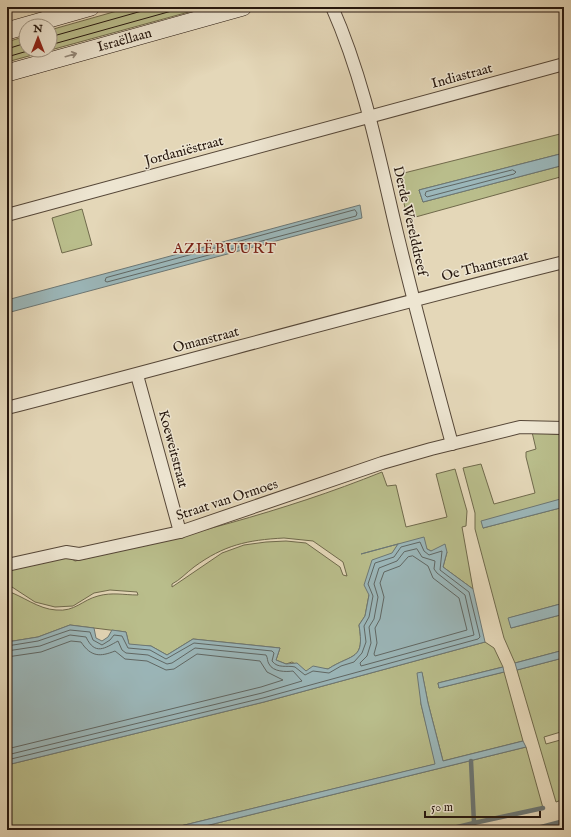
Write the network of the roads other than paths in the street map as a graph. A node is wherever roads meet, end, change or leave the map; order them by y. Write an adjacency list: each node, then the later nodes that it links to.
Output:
1 (92, 7): 4 (street)
2 (243, 7): 6 (street, Israëllaan, one-way to 2)
3 (332, 7): 7 (street, Derde Werelddreef)
4 (7, 30)
5 (564, 64): 7 (street, Indiastraat)
6 (7, 73)
7 (368, 116): 8 (street, Jordaniëstraat); 10 (street, Derde Werelddreef)
8 (7, 215)
9 (563, 264): 10 (street, Oe Thantstraat)
10 (413, 300): 11 (street, Omanstraat); 14 (street, Derde Werelddreef)
11 (137, 375): 12 (street, Omanstraat); 15 (street, Koeweitstraat)
12 (7, 408)
13 (564, 428): 14 (street, Straat van Ormoes)
14 (452, 444): 15 (street, Straat van Ormoes)
15 (180, 532): 16 (street, Straat van Ormoes)
16 (7, 565)

